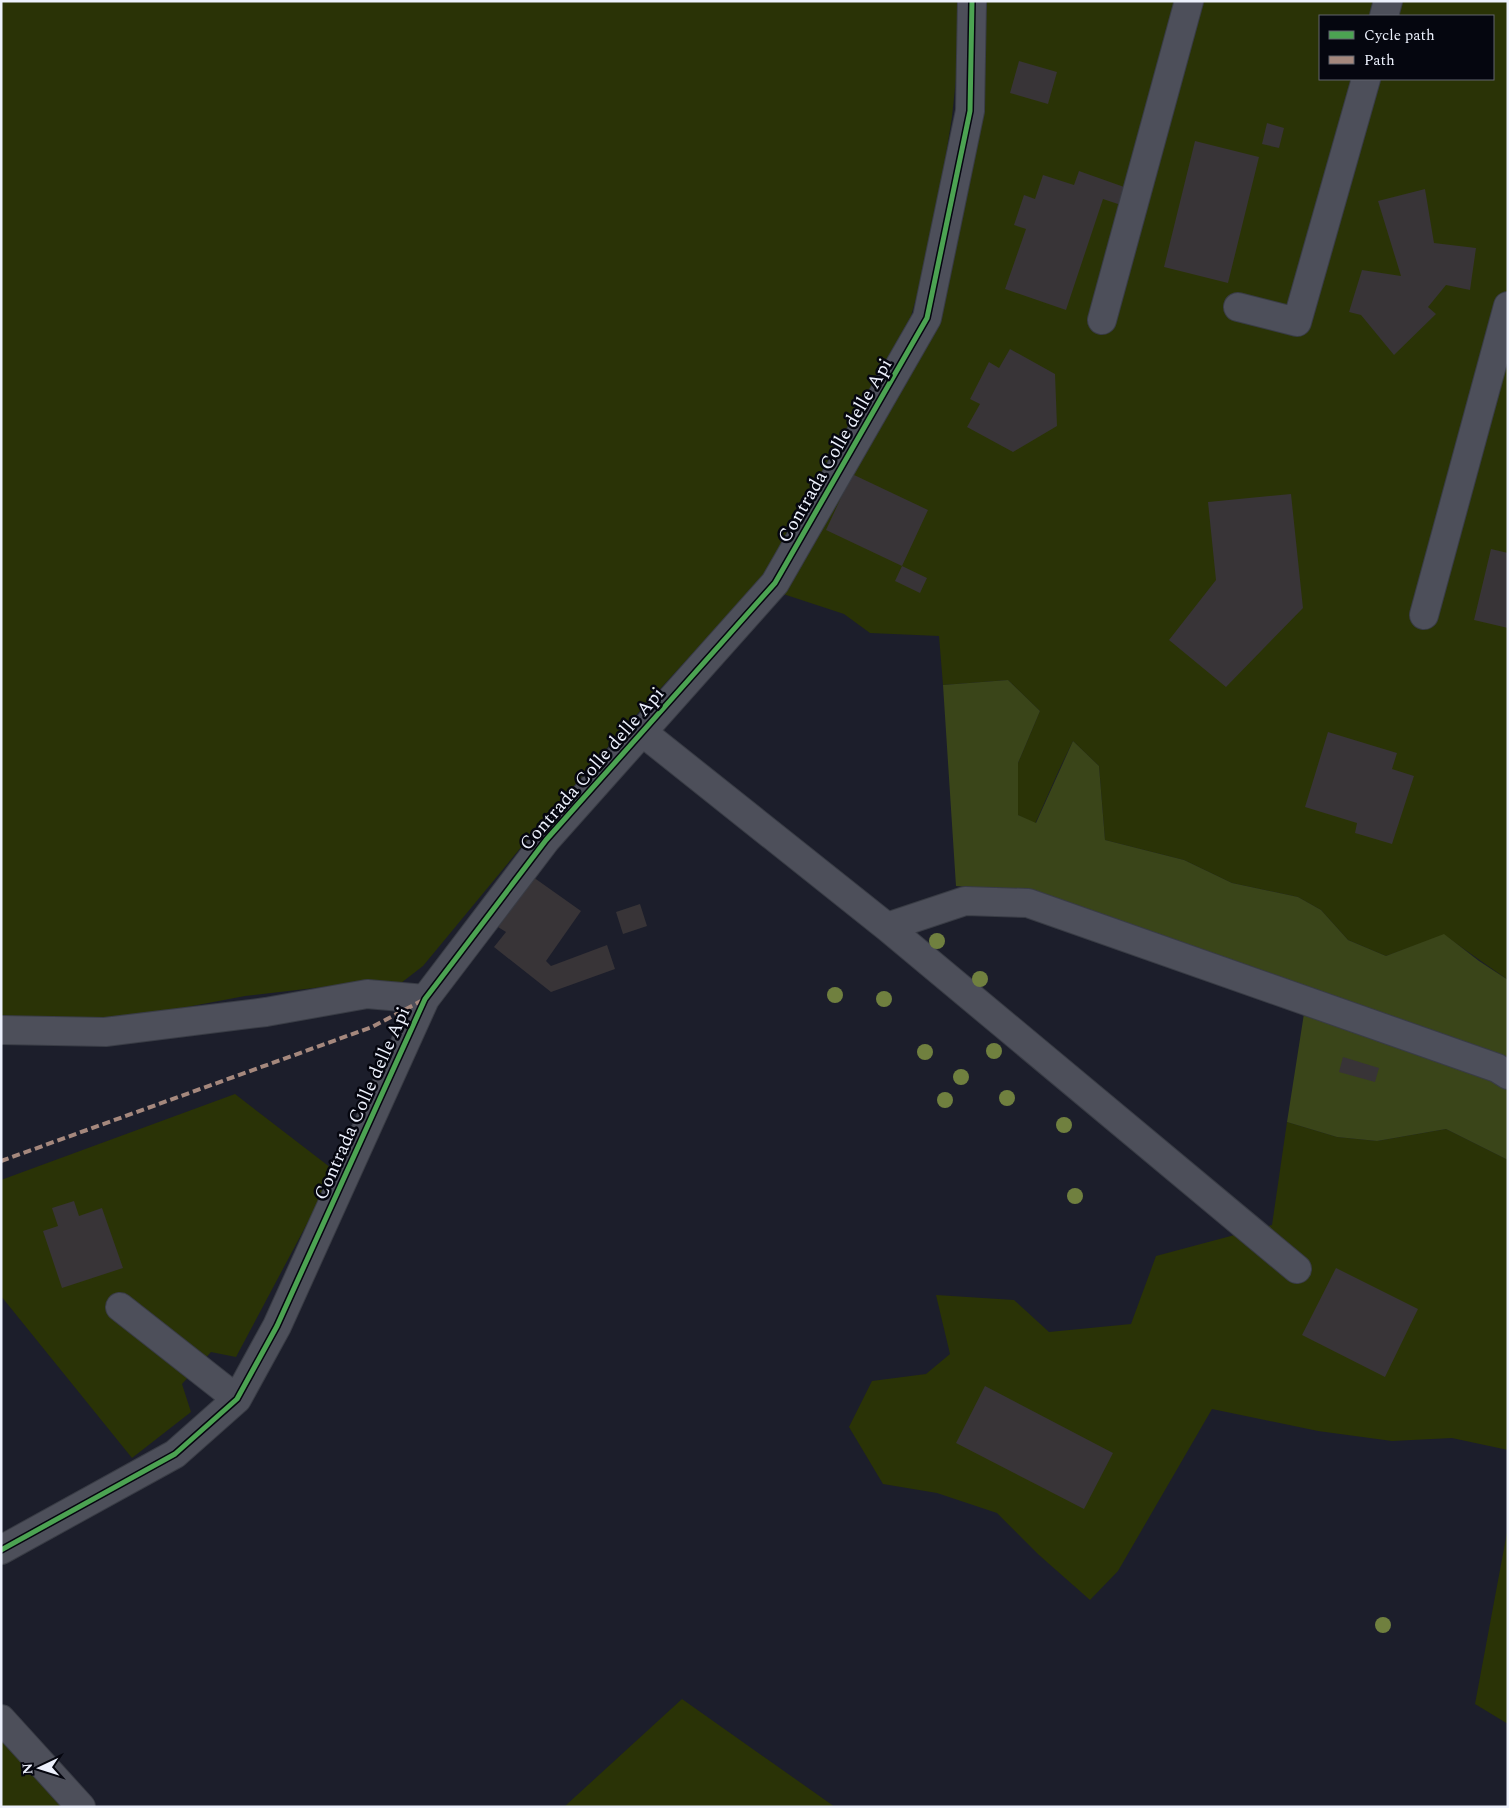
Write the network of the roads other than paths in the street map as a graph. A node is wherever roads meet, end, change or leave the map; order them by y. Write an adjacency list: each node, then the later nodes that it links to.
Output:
1 (972, 1): 10 (street, Contrada Colle delle Api)
2 (1189, 1): 8 (street)
3 (1388, 1): 4 (street)
4 (1384, 15)
5 (1366, 80): 7 (street)
6 (1508, 306): 9 (street)
7 (1238, 307)
8 (1102, 320)
9 (1424, 615)
10 (641, 731): 11 (street); 12 (street, Contrada Colle delle Api)
11 (887, 927): 14 (street); 15 (street)
12 (425, 999): 13 (street); 17 (street, Contrada Colle delle Api)
13 (1, 1030)
14 (1508, 1075)
15 (1297, 1269)
16 (120, 1307): 17 (street)
17 (237, 1398): 18 (street, Contrada Colle delle Api)
18 (1, 1550)
19 (1, 1719): 20 (street)
20 (81, 1807)

